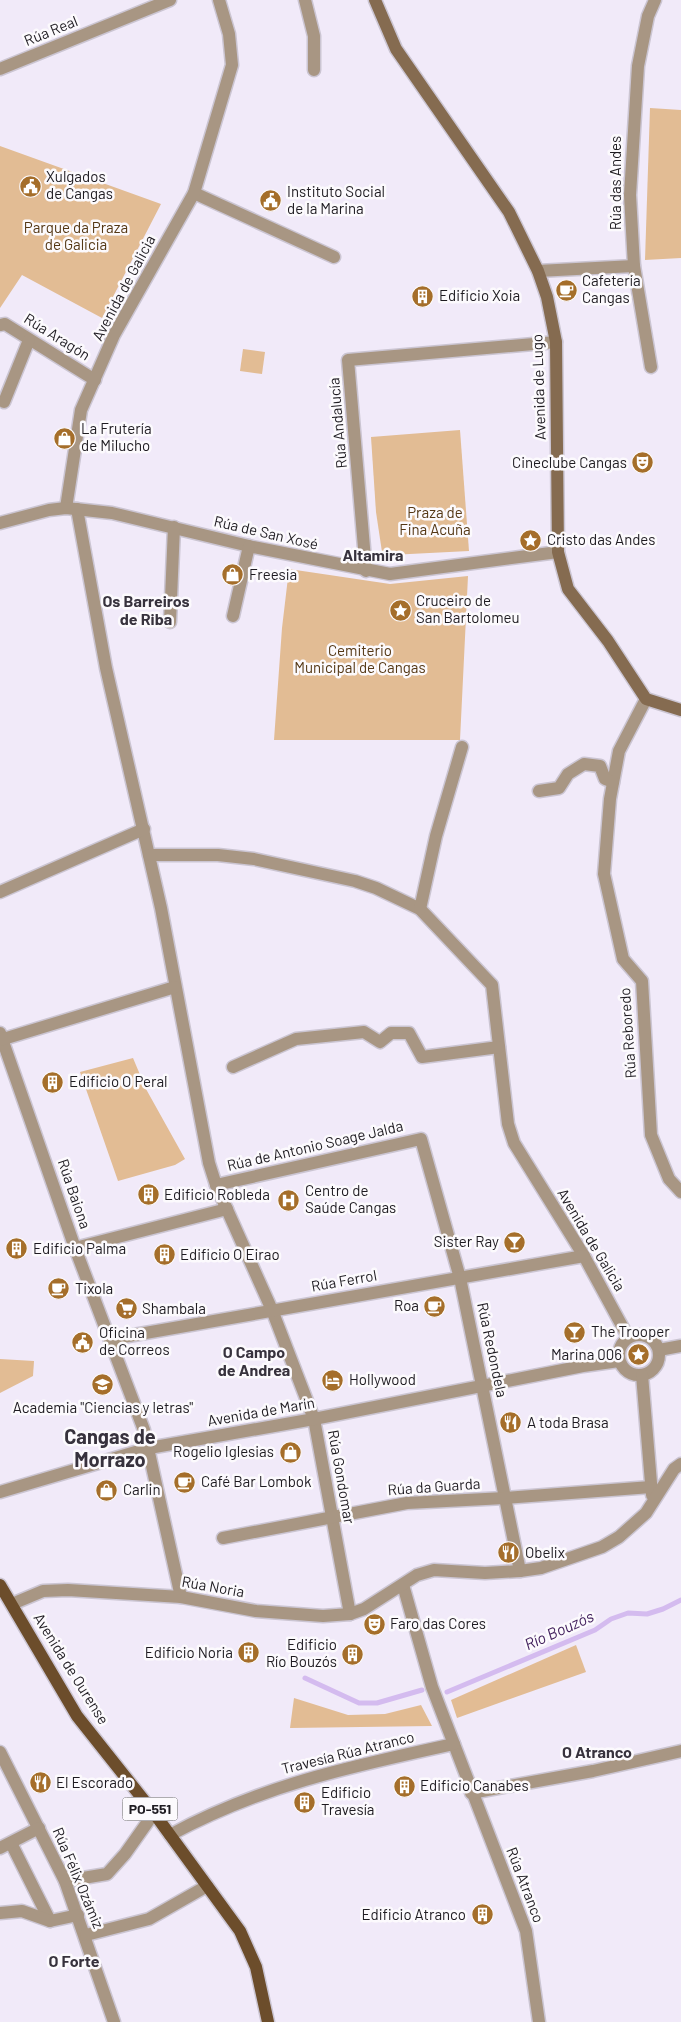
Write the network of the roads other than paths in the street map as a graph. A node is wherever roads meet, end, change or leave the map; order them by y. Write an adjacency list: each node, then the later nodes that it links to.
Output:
1 (170, 0): 6 (street, Rúa Real)
2 (219, 0): 8 (street, Avenida de Galicia)
3 (306, 0): 7 (street)
4 (375, 0): 11 (street, Avenida de Lugo)
5 (655, 0): 10 (street, Rúa das Andes)
6 (0, 69)
7 (314, 70)
8 (194, 193): 9 (street); 16 (street, Avenida de Galicia)
9 (334, 257)
10 (634, 266): 11 (street); 15 (street, Rúa das Andes)
11 (538, 271): 14 (street, Avenida de Lugo)
12 (0, 325): 13 (street, Rúa Aragón)
13 (29, 340): 16 (street, Rúa Aragón); 17 (street)
14 (556, 342): 22 (street, Avenida de Lugo); 23 (street, Rúa Andalucía)
15 (651, 367)
16 (96, 380): 18 (street, Avenida de Galicia)
17 (4, 402)
18 (72, 508): 19 (street, Rúa de San Xosé); 20 (street, Rúa de San Xosé); 31 (street, Avenida de Galicia)
19 (0, 524)
20 (174, 527): 21 (street, Rúa de San Xosé); 25 (street)
21 (249, 546): 23 (street, Rúa de San Xosé); 24 (street)
22 (558, 552): 23 (street, Rúa de San Xosé); 26 (street, Avenida de Lugo)
23 (366, 571)
24 (233, 616)
25 (170, 622)
26 (646, 699): 27 (street); 29 (street, Rúa Reboredo)
27 (681, 710)
28 (462, 746): 34 (street)
29 (613, 782): 30 (street); 41 (street, Rúa Reboredo)
30 (539, 791)
31 (144, 829): 32 (street, Avenida de Galicia); 33 (street)
32 (150, 855): 34 (street); 35 (street, Rúa Gondomar)
33 (0, 892)
34 (420, 909): 37 (street, Avenida de Galicia)
35 (175, 987): 36 (street); 40 (street, Rúa Gondomar)
36 (1, 1038): 43 (street, Rúa Baiona)
37 (499, 1047): 38 (street); 44 (street, Avenida de Galicia)
38 (233, 1067)
39 (421, 1139): 40 (street, Rúa de Antonio Soage Jalda); 45 (street, Rúa Redondela)
40 (216, 1185): 42 (street, Rúa Gondomar)
41 (681, 1192)
42 (226, 1210): 43 (street); 46 (street, Rúa Gondomar)
43 (75, 1248): 48 (street, Rúa Baiona)
44 (584, 1256): 45 (street, Rúa Ferrol); 47 (street, Avenida de Galicia)
45 (460, 1278): 46 (street, Rúa Ferrol); 53 (street, Rúa Redondela)
46 (272, 1310): 48 (street, Rúa Ferrol); 54 (street, Rúa Gondomar)
47 (628, 1337): 50 (street); 51 (street)
48 (111, 1339): 55 (street, Rúa Baiona)
49 (681, 1346): 50 (street)
50 (659, 1350): 52 (street)
51 (619, 1361): 52 (street); 53 (street, Avenida de Marín)
52 (642, 1375): 57 (street)
53 (484, 1386): 54 (street, Avenida de Marín); 59 (street, Rúa Redondela)
54 (314, 1419): 55 (street, Avenida de Marín); 61 (street, Rúa Gondomar)
55 (149, 1448): 58 (street, Avenida de Marín); 66 (street, Rúa Baiona)
56 (681, 1464): 60 (street)
57 (651, 1487): 59 (street, Rúa da Guarda); 60 (street)
58 (0, 1492)
59 (505, 1498): 61 (street, Rúa da Guarda); 63 (street, Rúa Redondela)
60 (652, 1500): 63 (street, Rúa Noria)
61 (332, 1516): 62 (street, Rúa da Guarda); 68 (street, Rúa Gondomar)
62 (223, 1538)
63 (520, 1571): 65 (street, Rúa Noria)
64 (0, 1585): 67 (main road, Avenida de Ourense / PO-551)
65 (403, 1585): 68 (street, Rúa Noria); 69 (street, Rúa Atranco)
66 (181, 1596): 67 (street, Rúa Noria); 68 (street, Rúa Noria)
67 (12, 1604): 73 (main road, Avenida de Ourense / PO-551)
68 (350, 1614)
69 (454, 1744): 72 (street, Rúa Atranco); 75 (street, Travesía Rúa Atranco)
70 (681, 1751): 72 (street)
71 (0, 1752): 74 (street, Rúa Félix Ozámiz)
72 (471, 1793): 85 (street, Rúa Atranco)
73 (154, 1813): 75 (main road, Avenida de Ourense / PO-551); 77 (street)
74 (40, 1828): 76 (street); 77 (street, Rúa Félix Ozámiz)
75 (170, 1835): 78 (main road, Avenida de Ourense / PO-551)
76 (5, 1845): 81 (street)
77 (65, 1881): 80 (street, Rúa Félix Ozámiz)
78 (207, 1886): 82 (street); 84 (main road, Avenida de Ourense / PO-551)
79 (0, 1913): 81 (street)
80 (78, 1916): 81 (street); 82 (street, Rúa Félix Ozámiz)
81 (50, 1921)
82 (86, 1936): 83 (street, Rúa Félix Ozámiz)
83 (114, 2022)
84 (268, 2022)
85 (539, 2022)

